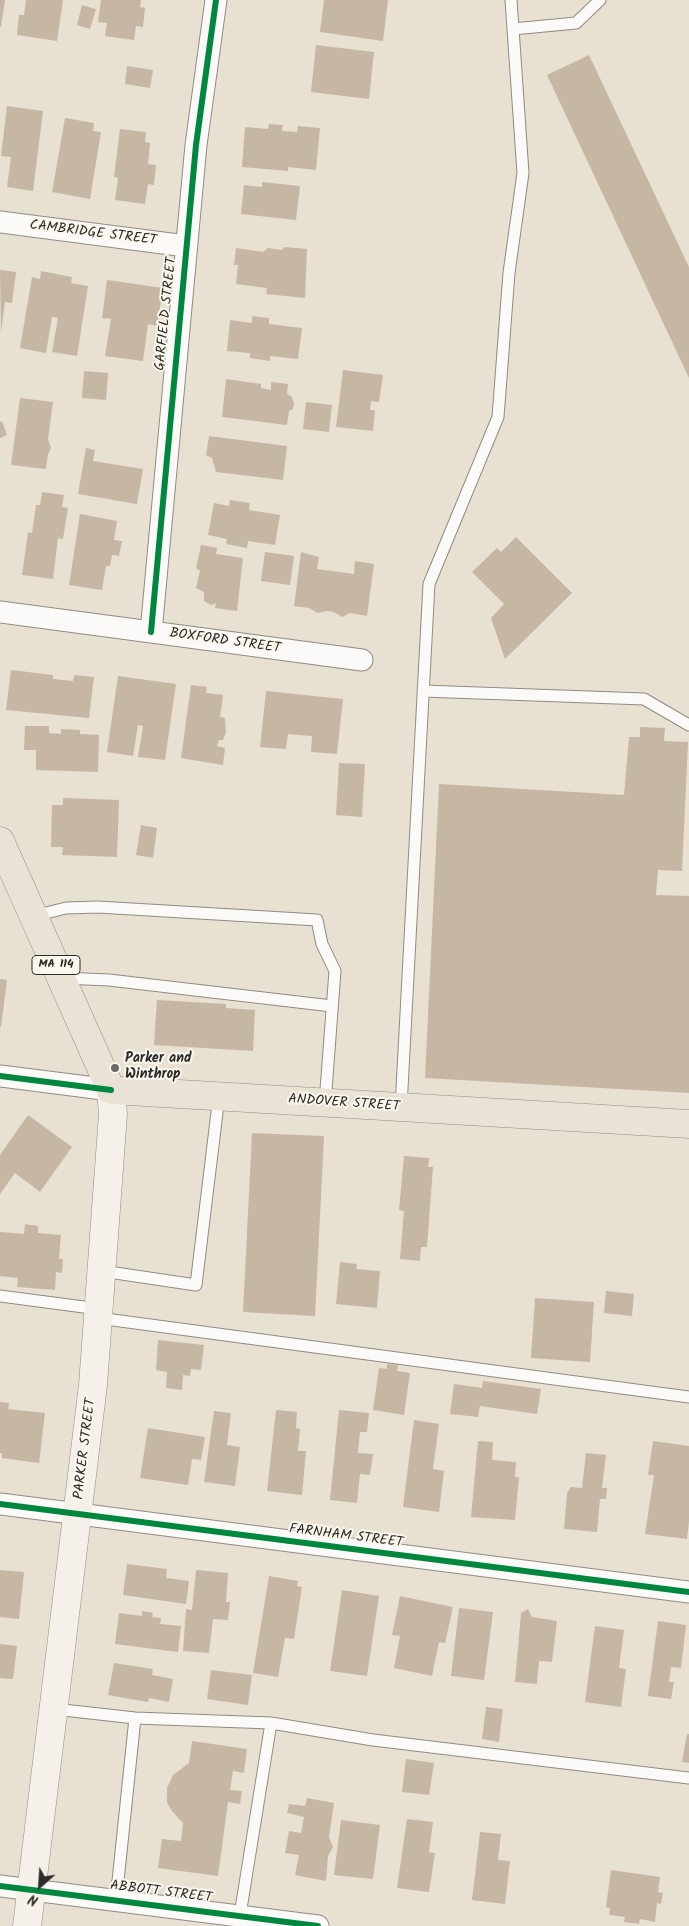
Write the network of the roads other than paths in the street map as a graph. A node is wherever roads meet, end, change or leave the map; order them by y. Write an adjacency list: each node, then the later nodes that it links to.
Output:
1 (216, 0): 6 (street, GARFIELD STREET)
2 (511, 0): 4 (lane)
3 (600, 0): 4 (lane)
4 (513, 29): 10 (lane)
5 (0, 222): 6 (street, CAMBRIDGE STREET)
6 (186, 246): 8 (street, GARFIELD STREET)
7 (0, 612): 8 (street, BOXFORD STREET)
8 (151, 632): 9 (street, BOXFORD STREET)
9 (362, 660)
10 (423, 691): 11 (lane); 20 (lane)
11 (689, 725)
12 (0, 841): 13 (main road, MA 114)
13 (34, 916): 14 (main road, MA 114); 15 (lane)
14 (62, 978): 15 (lane); 17 (main road, MA 114)
15 (332, 1006): 19 (lane)
16 (0, 1076): 17 (street, ANDOVER STREET)
17 (111, 1090): 18 (main road, ANDOVER STREET); 22 (main road, PARKER STREET / MA 114)
18 (219, 1096): 19 (main road, ANDOVER STREET); 22 (lane)
19 (325, 1103): 20 (main road, ANDOVER STREET)
20 (401, 1108): 21 (main road, ANDOVER STREET)
21 (689, 1124)
22 (102, 1271): 24 (main road, PARKER STREET / MA 114)
23 (0, 1296): 24 (lane)
24 (98, 1314): 25 (lane); 27 (main road, PARKER STREET / MA 114)
25 (689, 1397)
26 (0, 1504): 27 (street, FARNHAM STREET)
27 (78, 1514): 28 (street, FARNHAM STREET); 29 (main road, PARKER STREET / MA 114)
28 (689, 1592)
29 (54, 1709): 30 (lane); 34 (main road, PARKER STREET / MA 114)
30 (135, 1718): 31 (lane); 35 (lane)
31 (271, 1723): 32 (lane); 36 (lane)
32 (689, 1778)
33 (0, 1886): 34 (street, ABBOTT STREET)
34 (32, 1890): 35 (street, ABBOTT STREET); 37 (main road, PARKER STREET / MA 114)
35 (116, 1900): 36 (street, ABBOTT STREET)
36 (240, 1915): 38 (street, ABBOTT STREET)
37 (27, 1926)
38 (318, 1926)

